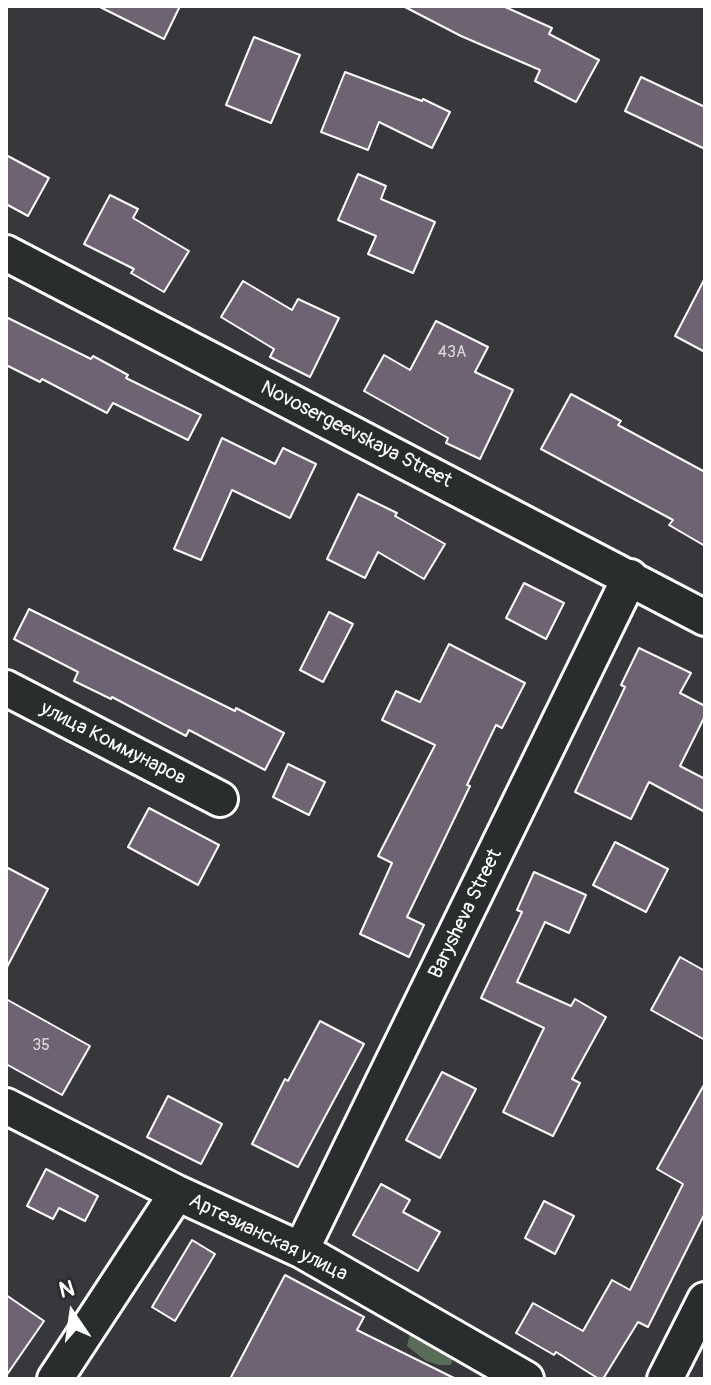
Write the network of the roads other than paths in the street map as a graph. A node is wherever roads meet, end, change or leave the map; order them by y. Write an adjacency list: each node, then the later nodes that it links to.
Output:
1 (6, 253): 2 (street, Novosergeevskaya Street)
2 (630, 577): 3 (street, Novosergeevskaya Street); 8 (street, Barysheva Street)
3 (705, 618)
4 (6, 688): 5 (street, улица Коммунаров)
5 (220, 799)
6 (6, 1106): 7 (street, Артезианская улица)
7 (177, 1193): 8 (street, Артезианская улица); 10 (street)
8 (301, 1250): 11 (street, Артезианская улица)
9 (705, 1300): 12 (street)
10 (55, 1379)
11 (526, 1379)
12 (665, 1379)

